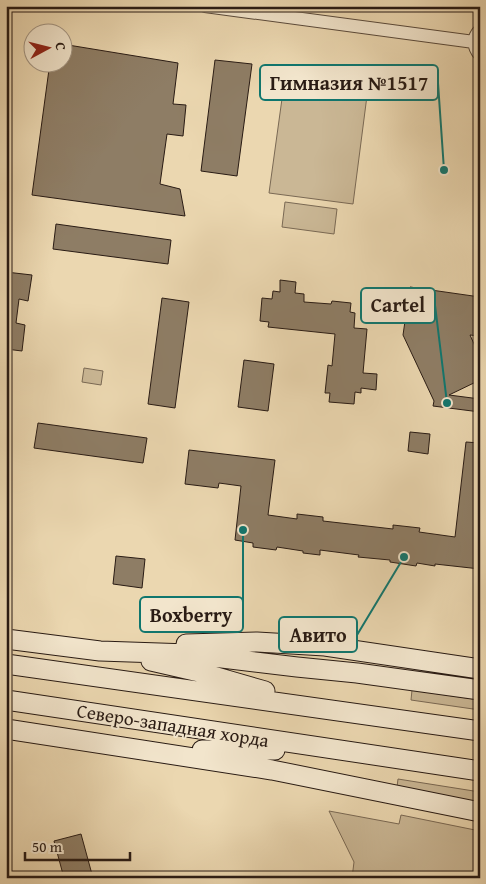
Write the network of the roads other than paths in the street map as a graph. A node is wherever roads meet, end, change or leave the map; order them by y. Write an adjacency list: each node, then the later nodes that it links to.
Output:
1 (205, 6): 2 (street)
2 (477, 36): 3 (street)
3 (480, 55)
4 (6, 639): 5 (main road)
5 (100, 651): 7 (main road); 8 (main road); 10 (main road)
6 (6, 664): 10 (main road, Северо-западная хорда)
7 (480, 669)
8 (480, 690)
9 (6, 700): 14 (main road, Северо-западная хорда)
10 (313, 707): 12 (main road)
11 (6, 729): 13 (main road)
12 (480, 731)
13 (141, 750): 14 (main road); 16 (main road)
14 (339, 750): 15 (main road)
15 (480, 772)
16 (480, 812)

